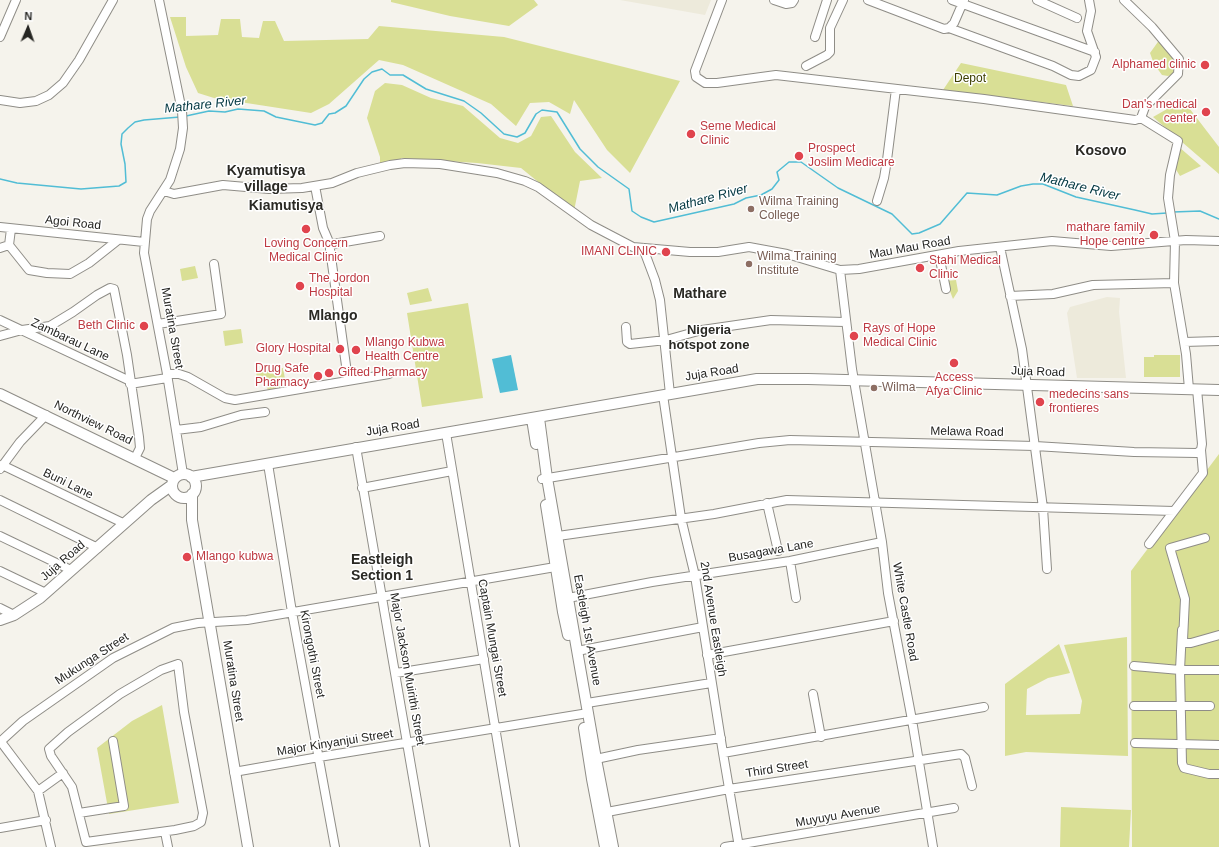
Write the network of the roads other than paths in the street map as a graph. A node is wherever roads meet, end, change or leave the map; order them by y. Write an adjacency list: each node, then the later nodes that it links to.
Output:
1 (16, 0): 17 (street)
2 (114, 0): 22 (street)
3 (159, 0): 25 (street, Muratina Street)
4 (722, 0): 21 (street)
5 (774, 0): 6 (street)
6 (794, 0)
7 (827, 0): 18 (street)
8 (843, 0): 20 (street)
9 (868, 0): 16 (street)
10 (952, 0): 14 (street)
11 (1037, 0): 15 (street)
12 (1089, 0): 19 (street)
13 (1124, 0): 23 (street)
14 (963, 2): 16 (street); 19 (street)
15 (1077, 18)
16 (949, 28): 19 (street)
17 (0, 37)
18 (815, 37)
19 (1094, 52)
20 (806, 66)
21 (896, 89): 23 (street); 26 (street)
22 (0, 100)
23 (1141, 118): 31 (street)
24 (315, 186): 25 (street, Mau Mau Road); 34 (street); 38 (street, Mau Mau Road)
25 (164, 191): 33 (street, Muratina Street)
26 (877, 201)
27 (0, 228): 28 (street, Agoi Road)
28 (11, 229): 30 (street, Agoi Road); 35 (street)
29 (380, 236): 34 (street)
30 (118, 240): 33 (street, Agoi Road); 35 (street)
31 (1175, 241): 32 (street, Mau Mau Road); 36 (street, Mau Mau Road); 42 (street)
32 (1219, 241)
33 (144, 242): 47 (street, Muratina Street)
34 (328, 242): 56 (street)
35 (9, 245): 37 (street)
36 (1000, 247): 39 (street, Mau Mau Road); 44 (street)
37 (0, 248)
38 (643, 248): 41 (street, Mau Mau Road); 51 (street, 2nd Avenue Eastleigh)
39 (939, 255): 41 (street, Mau Mau Road); 43 (street)
40 (214, 264): 47 (street)
41 (840, 270): 46 (street, White Castle Road)
42 (1174, 282): 44 (street); 53 (street)
43 (946, 289)
44 (1010, 296): 59 (street)
45 (0, 320): 49 (street, Zambarau Lane)
46 (845, 322): 51 (street); 57 (street, White Castle Road)
47 (158, 324): 55 (street, Muratina Street)
48 (626, 328): 51 (street)
49 (22, 330): 50 (street); 58 (street, Zambarau Lane); 58 (street)
50 (0, 336)
51 (666, 340): 63 (street, 2nd Avenue Eastleigh)
52 (1219, 341): 53 (street)
53 (1184, 342): 60 (street)
54 (389, 374): 56 (street)
55 (167, 376): 56 (street); 58 (street); 69 (street, Muratina Street)
56 (348, 380)
57 (855, 381): 59 (main road, Juja Road); 63 (main road, Juja Road); 72 (street, White Castle Road)
58 (130, 382): 76 (street)
59 (1027, 385): 60 (main road, Juja Road); 73 (street)
60 (1193, 389): 61 (main road, Juja Road); 75 (street)
61 (1219, 390)
62 (0, 394): 66 (main road, Northview Road)
63 (667, 394): 65 (main road, Juja Road); 77 (street, 2nd Avenue Eastleigh)
64 (265, 412): 69 (street)
65 (562, 413): 67 (main road, Juja Road); 71 (main road)
66 (46, 415): 76 (main road, Northview Road); 79 (street)
67 (535, 418): 68 (main road, Juja Road); 71 (main road, Eastleigh 1st Avenue)
68 (516, 420): 70 (main road, Juja Road); 71 (main road)
69 (176, 430): 82 (street, Muratina Street)
70 (446, 433): 74 (main road, Juja Road); 80 (street, Captain Mungai Street)
71 (538, 435): 81 (main road, Eastleigh 1st Avenue)
72 (865, 442): 73 (street, Melawa Road); 77 (street, Melawa Road); 86 (street, White Castle Road)
73 (1035, 446): 75 (street, Melawa Road); 88 (street)
74 (356, 447): 78 (main road, Juja Road); 83 (street, Major Jackson Muirithi Street)
75 (1201, 450): 89 (street)
76 (135, 458): 82 (main road, Northview Road)
77 (672, 458): 81 (street, Melawa Road); 91 (street, 2nd Avenue Eastleigh)
78 (268, 464): 82 (main road, Juja Road); 113 (street, Kirongothi Street)
79 (1, 467): 93 (street, Buni Lane)
80 (452, 471): 83 (street); 107 (street, Captain Mungai Street)
81 (545, 478): 95 (main road, Eastleigh 1st Avenue); 102 (main road, Eastleigh 1st Avenue)
82 (185, 482): 84 (main road, Juja Road); 84 (main road, Muratina Street); 90 (main road, Juja Road); 92 (main road, Muratina Street)
83 (362, 488): 109 (street, Major Jackson Muirithi Street)
84 (178, 496): 90 (main road, Juja Road); 92 (main road, Muratina Street)
85 (0, 500): 99 (street)
86 (875, 502): 87 (street); 88 (street); 97 (street, White Castle Road)
87 (767, 503): 91 (street); 100 (street)
88 (1043, 508): 89 (street); 103 (street)
89 (1174, 511): 98 (street)
90 (137, 512): 93 (main road, Juja Road)
91 (682, 518): 95 (street); 106 (street, 2nd Avenue Eastleigh)
92 (192, 520): 117 (main road, Muratina Street)
93 (124, 523): 99 (main road, Juja Road)
94 (0, 536): 104 (street)
95 (558, 536): 102 (main road, Eastleigh 1st Avenue)
96 (1205, 538): 119 (street)
97 (882, 542): 101 (street, Busagawa Lane); 116 (street, White Castle Road)
98 (1149, 544)
99 (98, 548): 104 (main road, Juja Road)
100 (778, 551)
101 (790, 561): 106 (street, Busagawa Lane); 111 (street)
102 (559, 566): 107 (street, Mukunga Street); 110 (main road, Eastleigh 1st Avenue); 135 (main road, Eastleigh 1st Avenue)
103 (1047, 569)
104 (72, 570): 108 (main road, Juja Road)
105 (0, 571): 108 (street)
106 (695, 576): 110 (street, Busagawa Lane); 118 (street, 2nd Avenue Eastleigh)
107 (470, 581): 109 (street, Mukunga Street); 123 (street, Captain Mungai Street)
108 (46, 593): 114 (main road, Juja Road)
109 (381, 596): 113 (street, Mukunga Street); 127 (street, Major Jackson Muirithi Street)
110 (568, 598): 121 (main road, Eastleigh 1st Avenue)
111 (796, 598)
112 (0, 608): 114 (street)
113 (292, 612): 117 (street, Mukunga Street); 147 (street, Kirongothi Street)
114 (14, 615): 115 (main road, Juja Road)
115 (0, 620)
116 (894, 621): 122 (street); 136 (street, White Castle Road)
117 (210, 622): 141 (street, Mukunga Street); 150 (main road, Muratina Street)
118 (703, 627): 121 (street); 122 (street, 2nd Avenue Eastleigh)
119 (1182, 630): 120 (street); 125 (street)
120 (1219, 635)
121 (578, 651): 130 (main road, Eastleigh 1st Avenue)
122 (707, 655): 128 (street, 2nd Avenue Eastleigh)
123 (484, 659): 127 (street); 137 (street, Captain Mungai Street)
124 (1134, 666): 125 (street)
125 (1180, 670): 126 (street); 131 (street)
126 (1219, 670)
127 (396, 673): 142 (street, Major Jackson Muirithi Street)
128 (711, 683): 130 (street); 139 (street, 2nd Avenue Eastleigh)
129 (813, 694): 138 (street)
130 (588, 703): 148 (main road, Eastleigh 1st Avenue)
131 (1181, 705): 132 (street); 133 (street); 144 (street)
132 (1134, 706)
133 (1210, 706)
134 (984, 707): 136 (street)
135 (582, 714): 137 (street, Major Kinyanjui Street); 170 (main road, Eastleigh 1st Avenue)
136 (912, 720): 138 (street); 149 (street, White Castle Road)
137 (496, 728): 142 (street, Major Kinyanjui Street); 169 (street, Captain Mungai Street)
138 (821, 737): 146 (street)
139 (721, 738): 146 (street, 2nd Avenue Eastleigh); 148 (street)
140 (113, 741): 158 (street)
141 (0, 742): 155 (street)
142 (408, 743): 147 (street, Major Kinyanjui Street); 168 (street, Major Jackson Muirithi Street)
143 (1135, 743): 144 (street)
144 (1181, 744): 145 (street); 152 (street)
145 (1219, 744)
146 (722, 753): 154 (street, 2nd Avenue Eastleigh)
147 (319, 757): 150 (street, Major Kinyanjui Street); 167 (street, Kirongothi Street)
148 (596, 759): 157 (main road, Eastleigh 1st Avenue)
149 (918, 759): 153 (street, Third Street); 154 (street, Third Street); 159 (street, White Castle Road)
150 (234, 772): 166 (main road, Muratina Street)
151 (63, 773): 155 (street); 158 (street); 162 (street)
152 (1219, 774)
153 (972, 786)
154 (729, 789): 157 (street, Third Street); 163 (street, 2nd Avenue Eastleigh)
155 (38, 791): 160 (street)
156 (954, 808): 159 (street, Muyuyu Avenue)
157 (607, 812): 171 (main road, Eastleigh 1st Avenue)
158 (78, 813): 162 (street)
159 (927, 813): 163 (street, Muyuyu Avenue); 173 (street, White Castle Road)
160 (46, 820): 161 (street); 164 (street)
161 (0, 828)
162 (164, 832): 165 (street)
163 (739, 846): 172 (street, Muyuyu Avenue)
164 (51, 847)
165 (168, 847)
166 (248, 847)
167 (336, 847)
168 (425, 847)
169 (515, 847)
170 (605, 847)
171 (613, 847)
172 (725, 847)
173 (933, 847)

